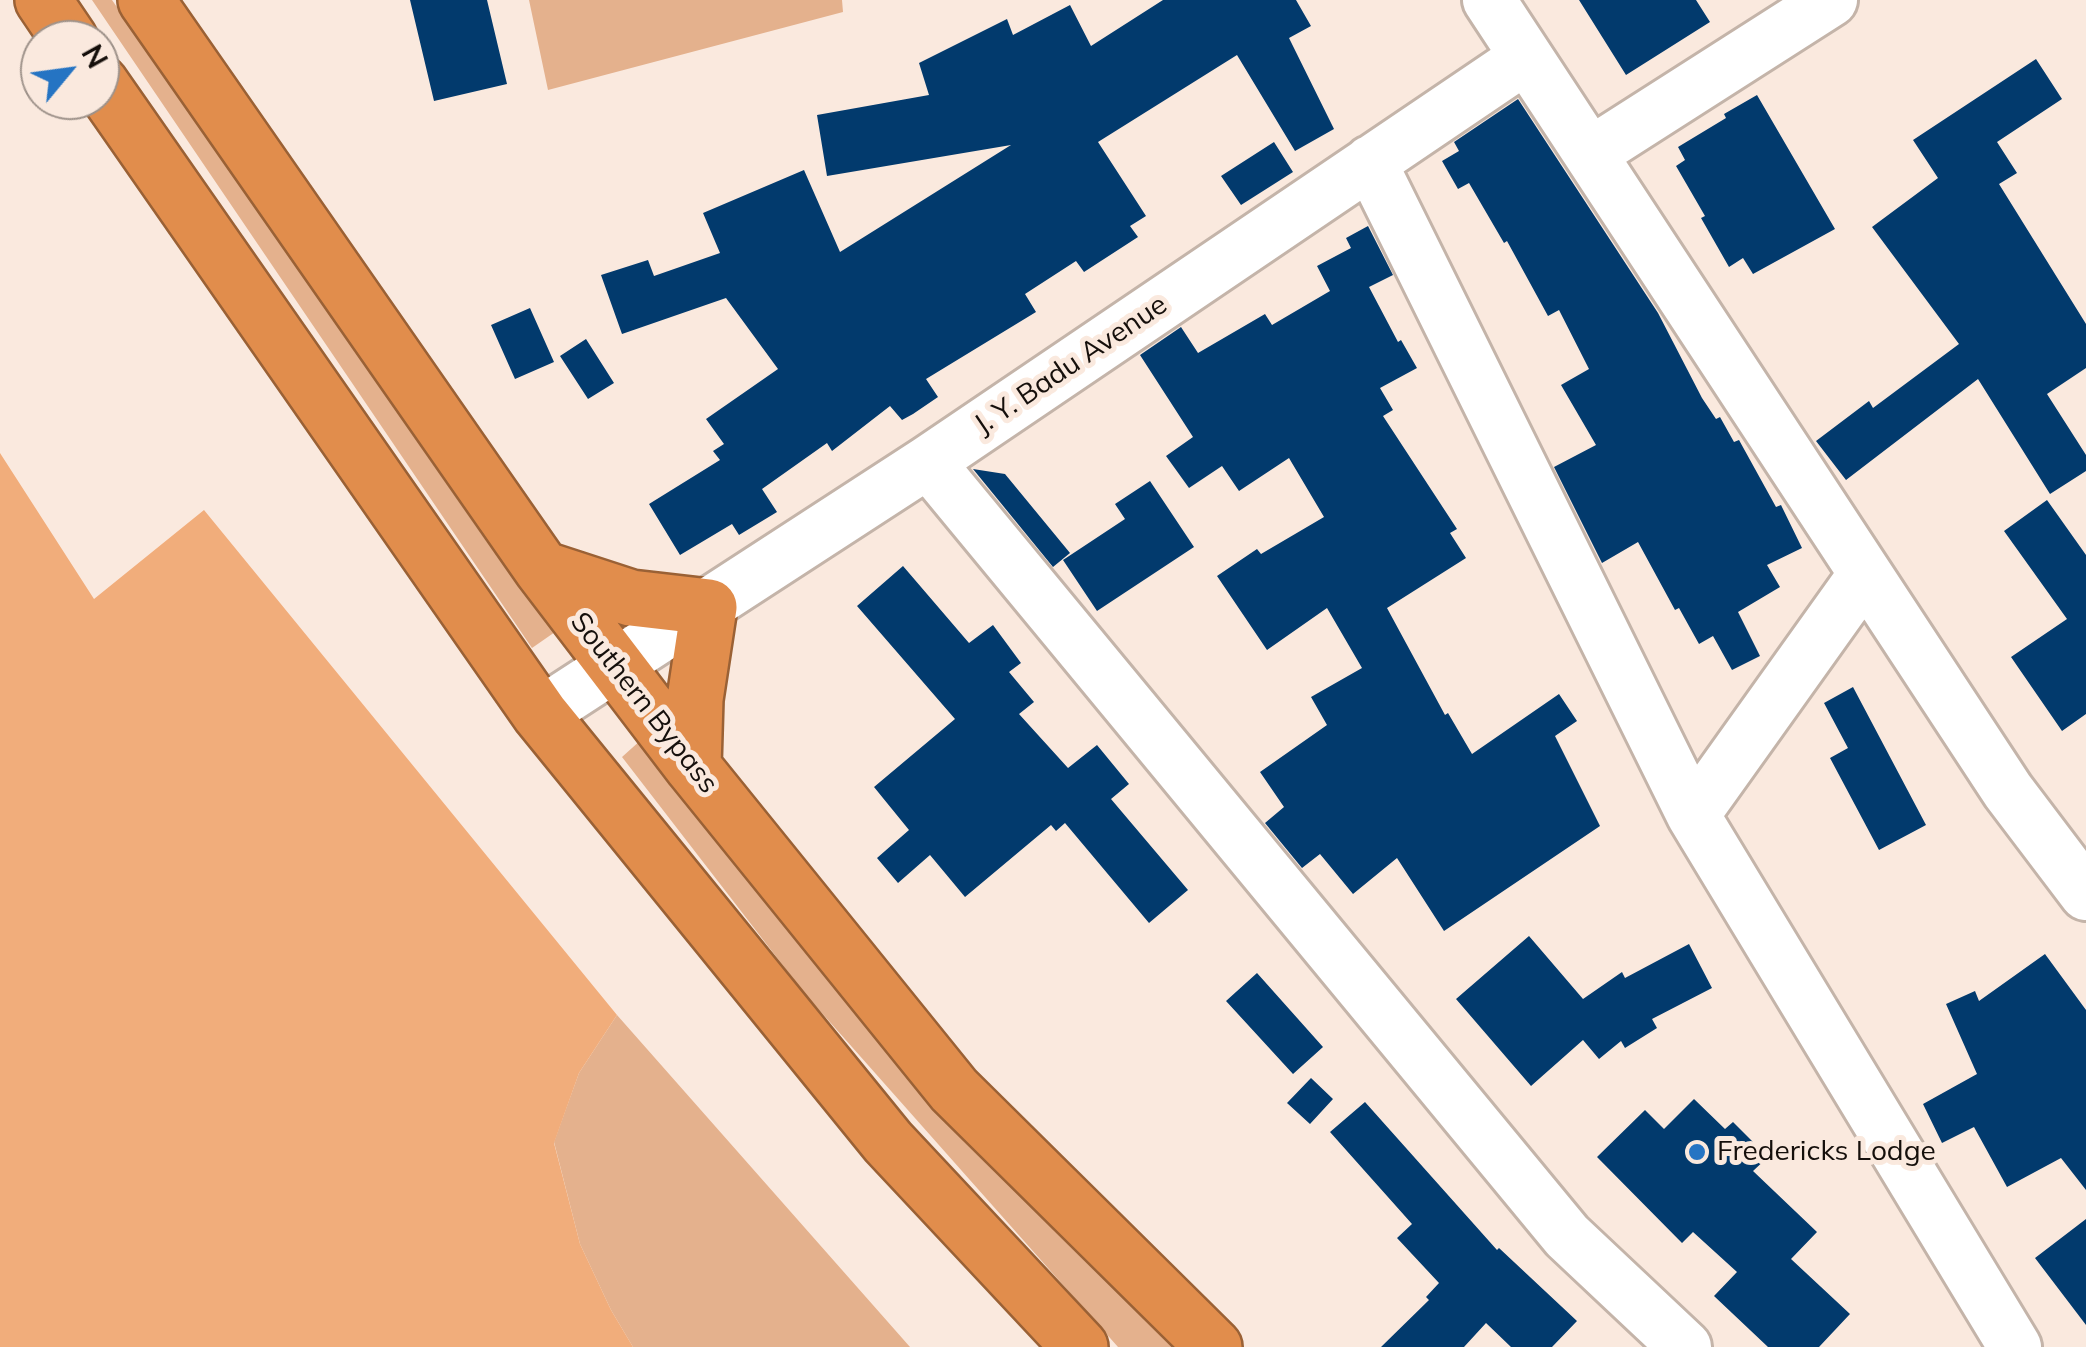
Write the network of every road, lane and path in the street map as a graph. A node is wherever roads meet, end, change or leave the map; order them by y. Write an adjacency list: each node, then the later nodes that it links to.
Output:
1 (146, 0): 6 (highway, Southern Bypass)
2 (185, 0): 6 (highway)
3 (1490, 0): 5 (street)
4 (1831, 0): 8 (street)
5 (1524, 58): 8 (street); 9 (street, J. Y. Badu Avenue)
6 (212, 90): 11 (highway, Southern Bypass)
7 (120, 112): 15 (highway)
8 (1590, 154): 12 (street)
9 (1370, 162): 10 (street, J. Y. Badu Avenue); 17 (street)
10 (928, 462): 13 (street, J. Y. Badu Avenue); 21 (street)
11 (542, 569): 13 (highway); 14 (highway, Southern Bypass)
12 (1865, 574): 17 (street); 18 (street)
13 (710, 607): 14 (street, J. Y. Badu Avenue); 16 (highway)
14 (613, 667): 15 (street, J. Y. Badu Avenue); 16 (highway, Southern Bypass)
15 (540, 714): 19 (highway)
16 (692, 768): 20 (highway, Southern Bypass)
17 (1693, 815): 22 (street)
18 (2086, 894)
19 (1080, 1347)
20 (1214, 1347)
21 (1685, 1347)
22 (2016, 1347)

